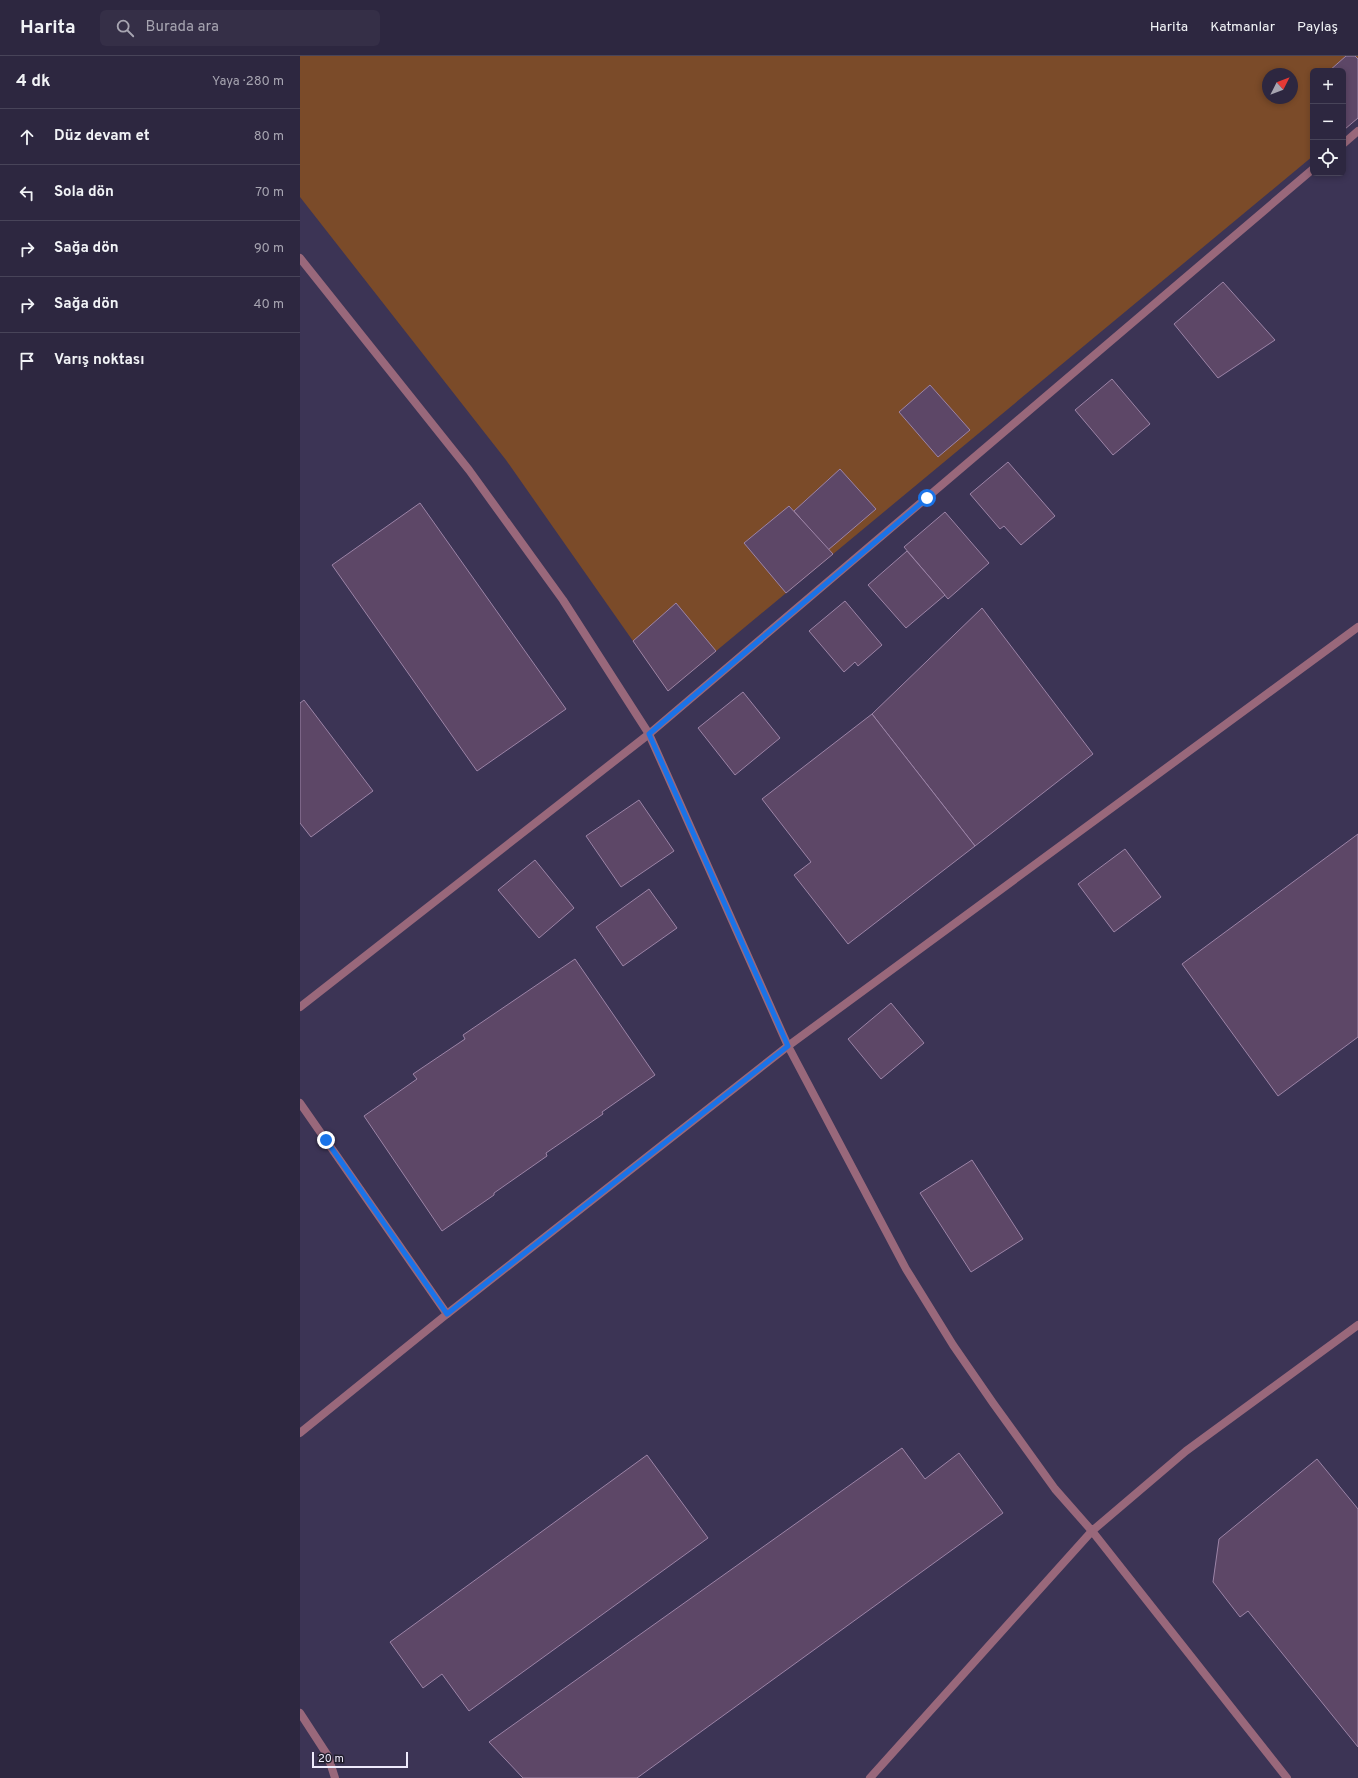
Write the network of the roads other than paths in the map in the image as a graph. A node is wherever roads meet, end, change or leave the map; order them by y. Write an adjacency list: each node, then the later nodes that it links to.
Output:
1 (1358, 131): 2 (street)
2 (1346, 141)
3 (1310, 172): 6 (street)
4 (300, 258): 6 (street)
5 (1358, 627): 8 (street)
6 (649, 734): 7 (street); 8 (street)
7 (300, 1007)
8 (788, 1046): 10 (street); 13 (street)
9 (300, 1103): 10 (street)
10 (447, 1314): 12 (street)
11 (1358, 1325): 13 (street)
12 (300, 1433)
13 (1092, 1531): 16 (street); 17 (street)
14 (300, 1713): 15 (street)
15 (335, 1778)
16 (870, 1778)
17 (1287, 1778)

